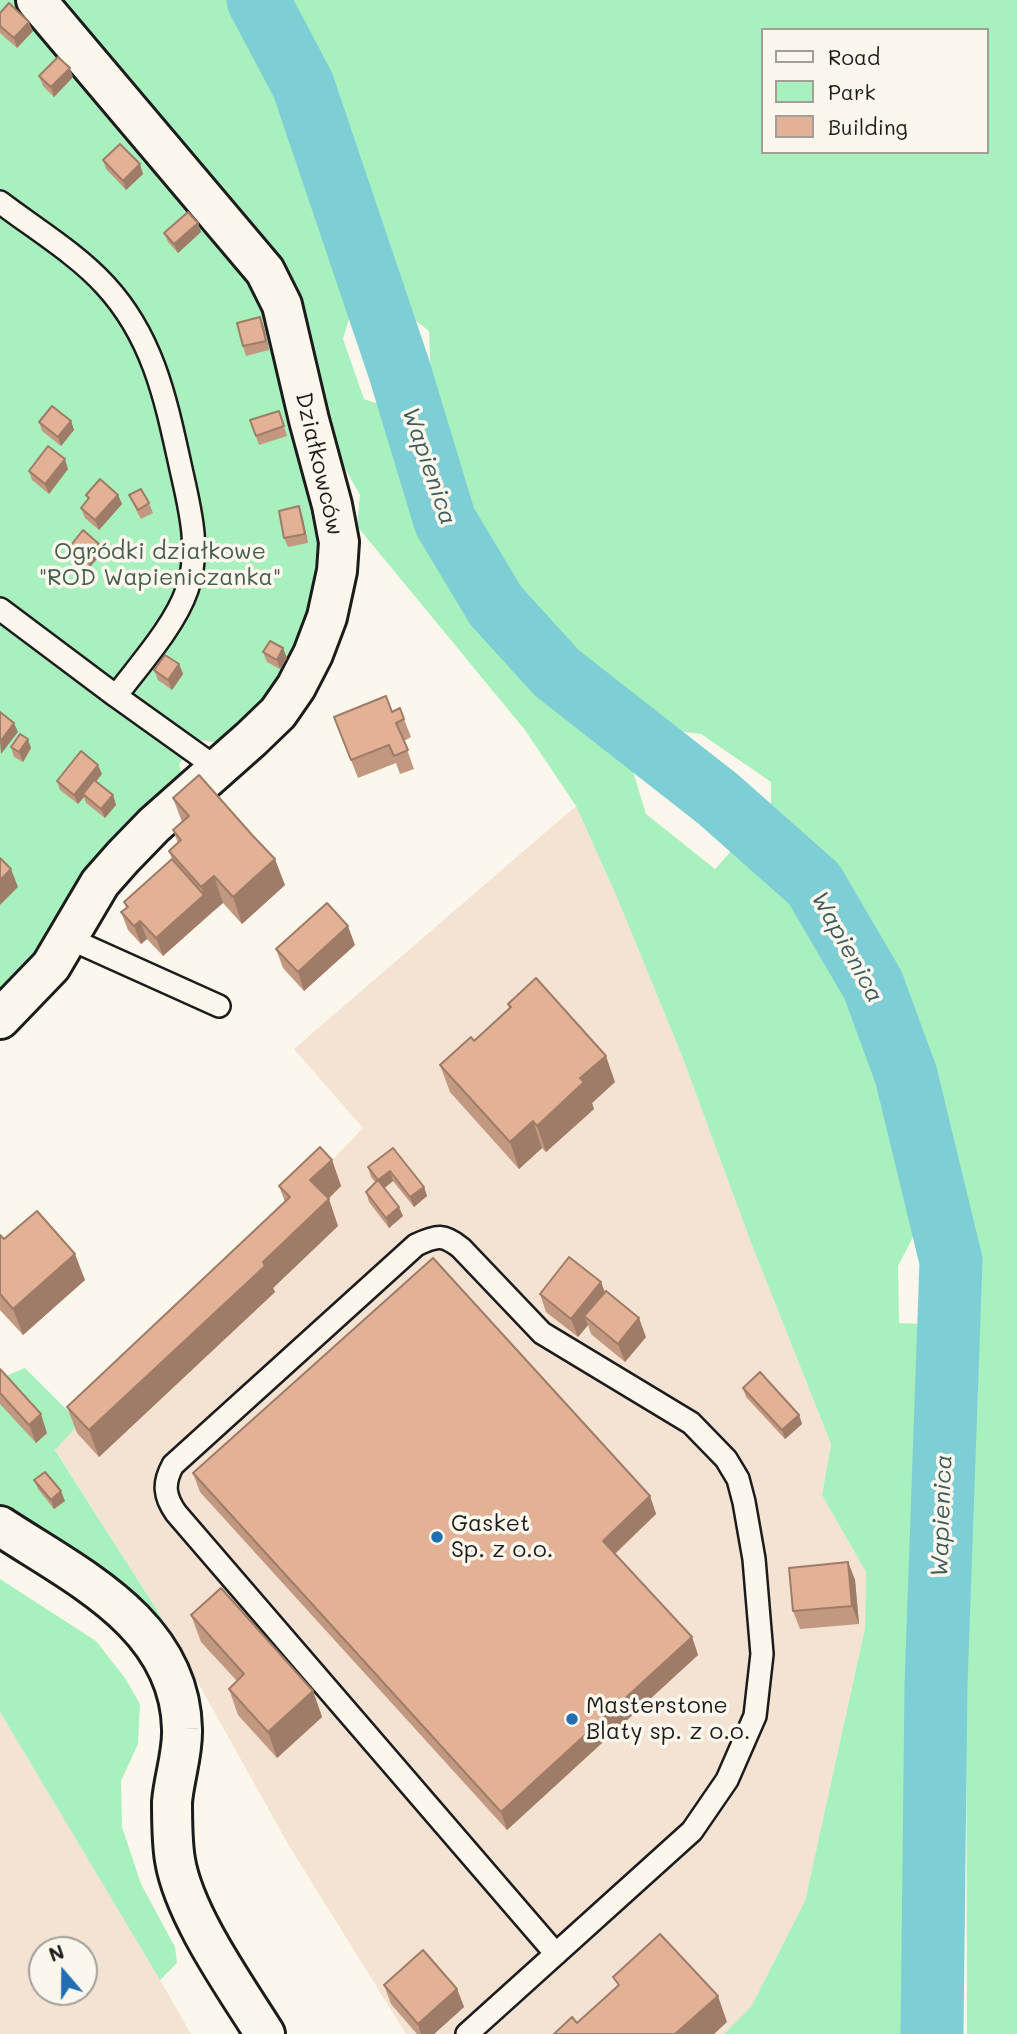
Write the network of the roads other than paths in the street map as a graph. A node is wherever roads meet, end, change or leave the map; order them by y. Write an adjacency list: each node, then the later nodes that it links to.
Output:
1 (36, 0): 5 (street, Działkowców)
2 (0, 202): 4 (lane)
3 (0, 609): 4 (lane)
4 (116, 696): 5 (lane)
5 (218, 769): 6 (street, Działkowców)
6 (68, 939): 7 (lane); 8 (street, Działkowców)
7 (219, 1006)
8 (0, 1020)
9 (0, 1526): 11 (street)
10 (556, 1954): 10 (lane); 12 (lane)
11 (265, 2034)
12 (467, 2034)

